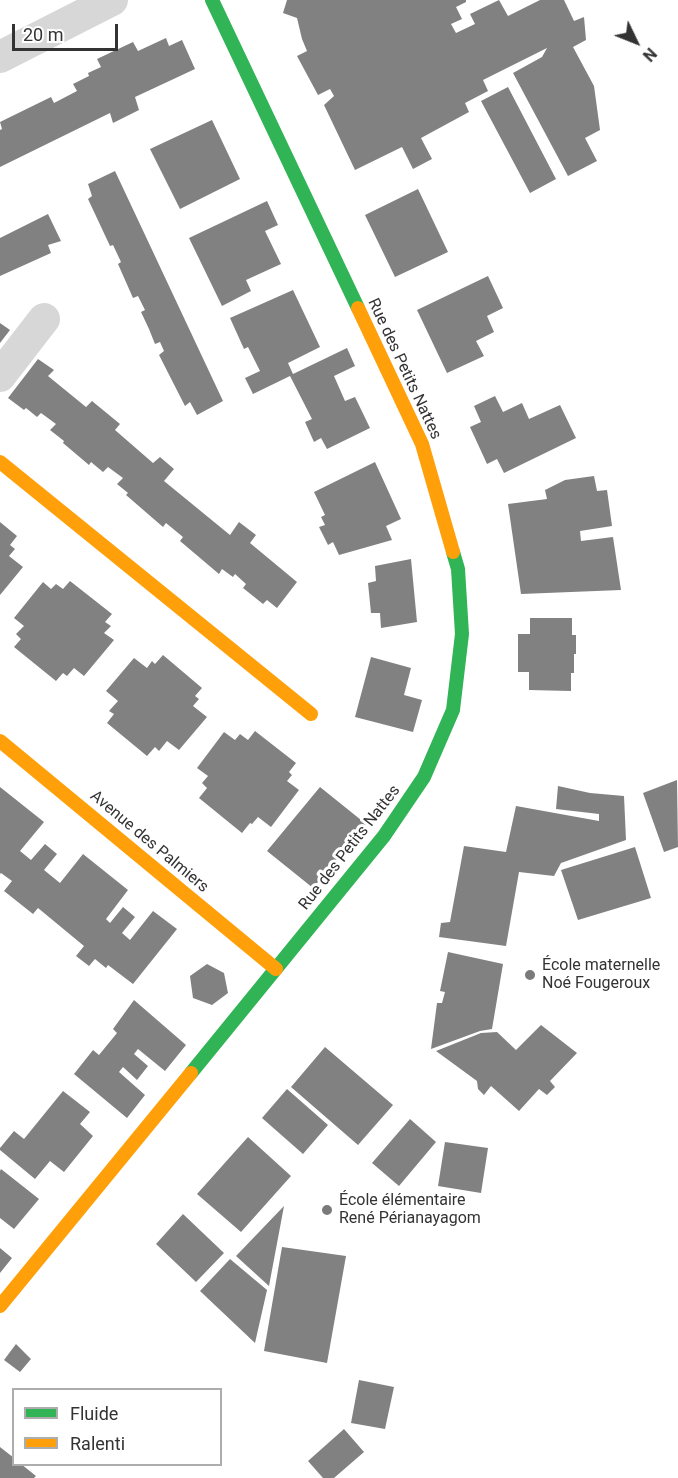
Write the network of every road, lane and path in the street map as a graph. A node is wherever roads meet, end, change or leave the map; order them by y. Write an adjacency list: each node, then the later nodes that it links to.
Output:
1 (112, 0): 3 (street)
2 (212, 0): 9 (street, Rue des Petits Nattes)
3 (0, 57)
4 (44, 319): 5 (street)
5 (0, 376)
6 (0, 462): 7 (street)
7 (311, 714)
8 (0, 741): 9 (street, Avenue des Palmiers)
9 (276, 969): 10 (street, Rue des Petits Nattes)
10 (0, 1306)

